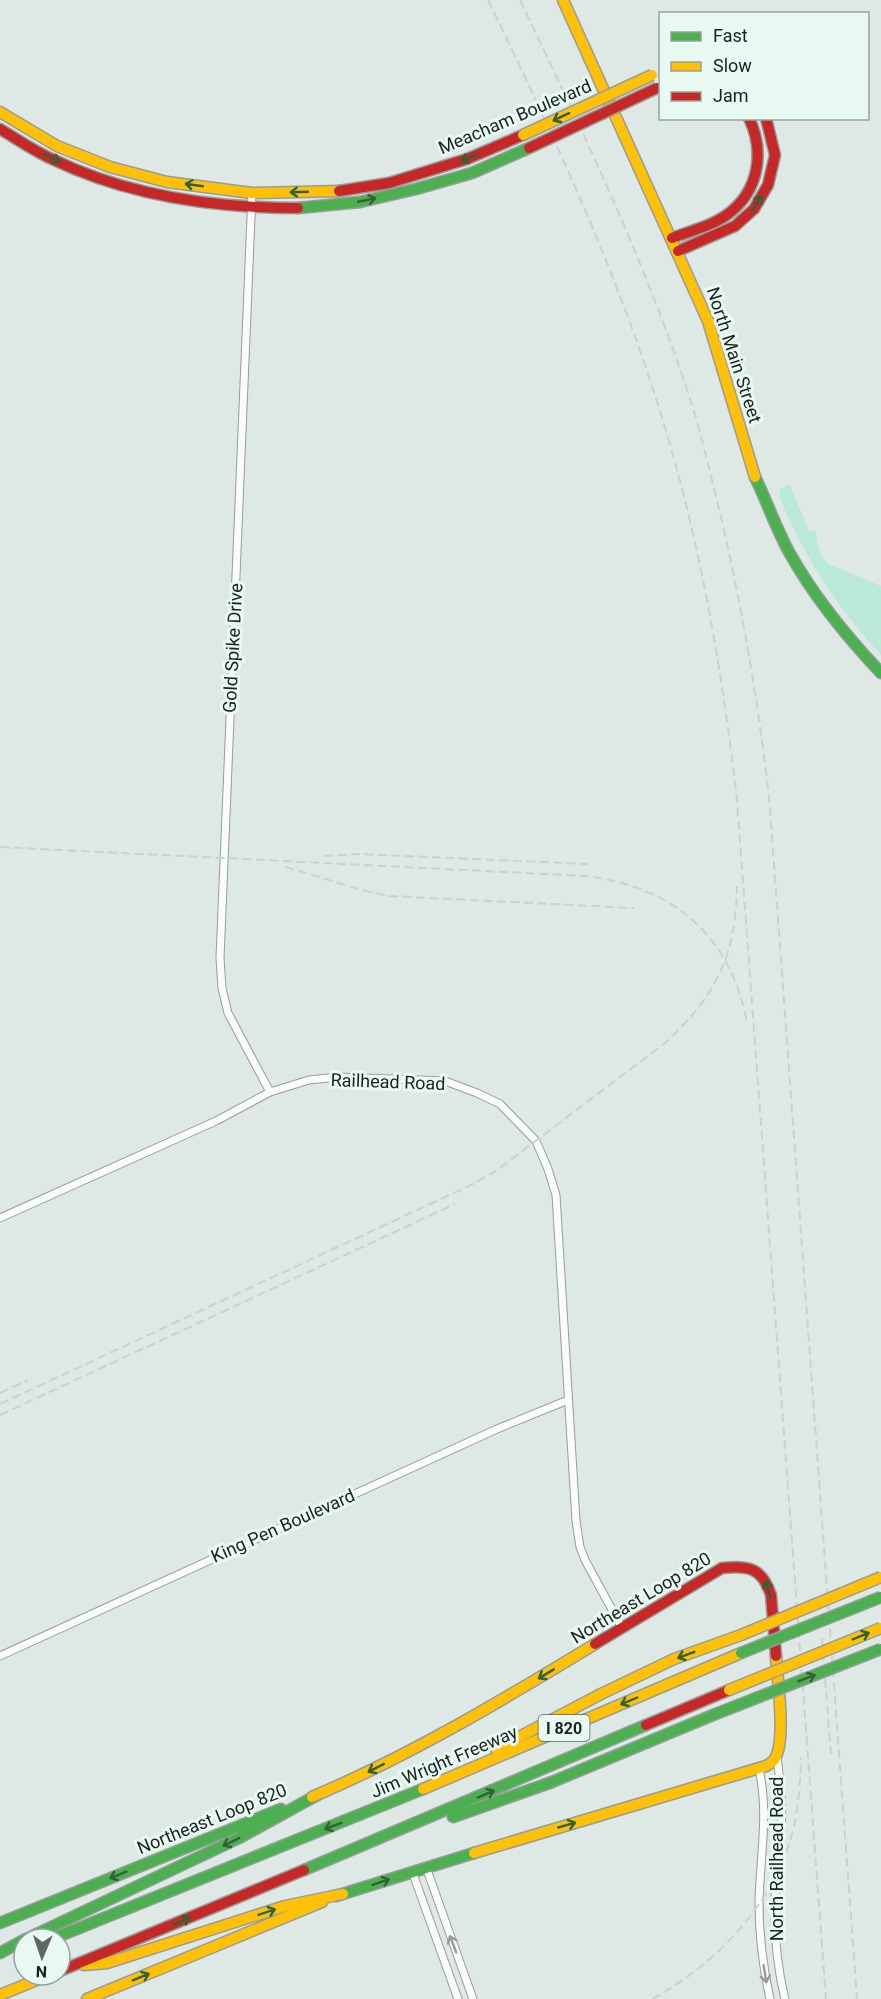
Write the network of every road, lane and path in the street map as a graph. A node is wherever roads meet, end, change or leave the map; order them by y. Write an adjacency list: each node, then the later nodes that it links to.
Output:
1 (563, 0): 10 (main road, North Main Street)
2 (656, 73): 8 (main road, Meacham Boulevard, one-way to 8, bridge)
3 (659, 88): 9 (main road, Meacham Boulevard, one-way to 3, bridge)
4 (4, 114): 7 (main road); 8 (main road, Meacham Boulevard, one-way to 4)
5 (750, 120): 10 (main road)
6 (766, 120): 11 (main road, one-way to 6)
7 (1, 129): 9 (main road, Meacham Boulevard, one-way to 9)
8 (252, 193): 9 (street, Gold Spike Drive)
9 (251, 208): 13 (street, Gold Spike Drive)
10 (672, 238): 11 (main road, North Main Street)
11 (678, 251): 12 (main road, North Main Street)
12 (881, 673)
13 (270, 1092): 14 (street, Railhead Road); 15 (street, Railhead Road)
14 (0, 1218)
15 (568, 1400): 18 (street, Railhead Road); 21 (street, King Pen Boulevard)
16 (881, 1577): 25 (main road, one-way to 25, bridge)
17 (881, 1597): 25 (main road, Jim Wright Freeway / I 820, one-way to 25, bridge)
18 (622, 1628): 22 (main road, Northeast Loop 820, one-way to 18); 24 (main road, Northeast Loop 820, one-way to 24)
19 (881, 1628): 26 (main road, I 820, one-way to 19, bridge)
20 (881, 1649): 26 (main road, one-way to 20, bridge)
21 (0, 1656)
22 (776, 1755): 23 (main road); 30 (street, North Railhead Road)
23 (759, 1769): 27 (main road, one-way to 23); 29 (street, North Railhead Road)
24 (319, 1794): 32 (main road, Northeast Loop 820, one-way to 32); 33 (main road, one-way to 33)
25 (387, 1804): 34 (main road, Jim Wright Freeway / I 820, one-way to 34)
26 (413, 1825): 35 (main road, I 820, one-way to 26)
27 (426, 1867): 28 (main road); 41 (street, one-way to 27)
28 (412, 1871): 31 (main road, one-way to 28); 40 (street)
29 (760, 1889): 30 (street); 42 (street, North Railhead Road, one-way to 42)
30 (775, 1889): 43 (street, North Railhead Road)
31 (343, 1894): 36 (main road, one-way to 31); 39 (main road, one-way to 31)
32 (0, 1923)
33 (52, 1927)
34 (72, 1931)
35 (72, 1966)
36 (72, 1968)
37 (20, 1987): 38 (main road)
38 (0, 1995)
39 (87, 1999)
40 (458, 1999)
41 (473, 1999)
42 (770, 1999)
43 (785, 1999)

